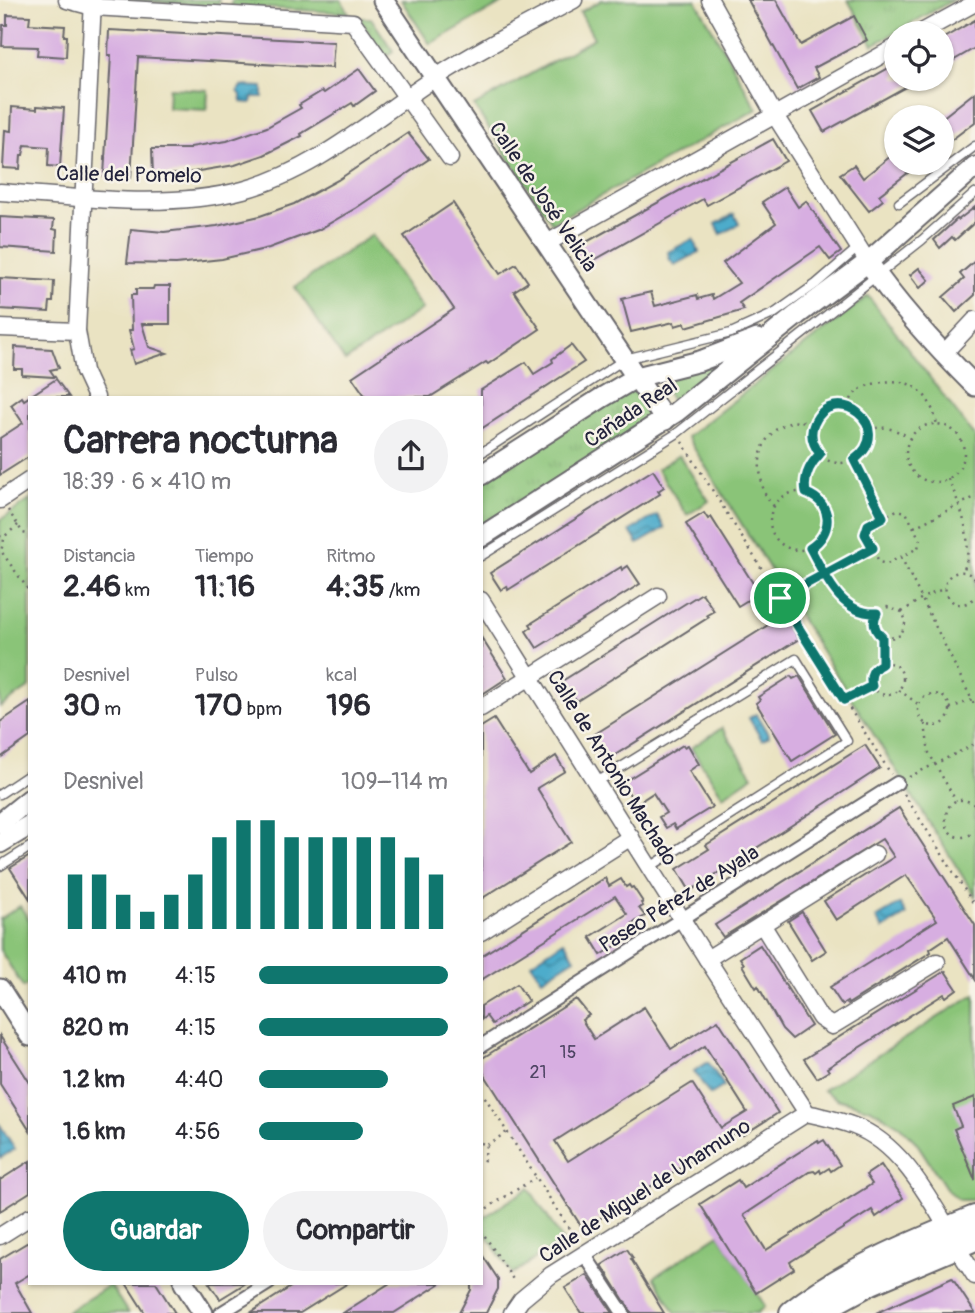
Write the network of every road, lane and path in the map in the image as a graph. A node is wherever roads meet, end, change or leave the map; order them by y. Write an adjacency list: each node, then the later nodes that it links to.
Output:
1 (67, 0): 6 (street)
2 (383, 0): 9 (street, Calle de José Velicia)
3 (574, 0): 9 (street, Calle del Pomelo)
4 (710, 0): 11 (street)
5 (975, 3): 7 (street)
6 (93, 4): 10 (street); 17 (street)
7 (942, 21)
8 (884, 54): 11 (street)
9 (436, 78): 10 (street, Calle del Pomelo); 19 (street, Calle de José Velicia)
10 (407, 98): 13 (street); 17 (street, Calle del Pomelo)
11 (774, 114): 19 (street); 20 (street)
12 (975, 146): 18 (lane)
13 (453, 162)
14 (975, 167): 20 (street, Cañada Real)
15 (0, 192): 17 (street, Calle del Pomelo)
16 (975, 193): 20 (lane)
17 (84, 197): 24 (street)
18 (899, 203)
19 (547, 243): 26 (street, Calle de José Velicia)
20 (868, 261): 21 (street, Cañada Real); 25 (street); 26 (lane); 33 (lane)
21 (797, 314): 27 (street, Cañada Real); 33 (street, Cañada Real)
22 (975, 320): 25 (street)
23 (0, 328): 24 (street)
24 (77, 331): 29 (street)
25 (943, 354): 28 (street)
26 (625, 359): 27 (street, Calle de José Velicia); 36 (lane)
27 (638, 377): 33 (street, Calle de José Velicia); 39 (street, Cañada Real)
28 (975, 386)
29 (96, 396)
30 (848, 407): 31 (path); 32 (path); 34 (path)
31 (814, 424): 37 (path); 46 (path)
32 (937, 425): 35 (path); 40 (path)
33 (671, 427): 51 (street, Cañada Real); 55 (lane); 64 (path)
34 (869, 430): 35 (path); 38 (path)
35 (910, 438): 40 (path)
36 (483, 452)
37 (820, 454): 38 (path); 42 (path)
38 (854, 460): 47 (path)
39 (483, 474)
40 (948, 479): 45 (path)
41 (28, 482): 44 (street)
42 (806, 493): 46 (path); 53 (path)
43 (975, 497): 45 (path)
44 (4, 505): 48 (path)
45 (960, 505): 49 (path); 57 (path)
46 (774, 506): 53 (path)
47 (883, 517): 49 (path); 54 (path)
48 (18, 525): 50 (path); 52 (path)
49 (914, 527): 56 (path)
50 (28, 534)
51 (483, 536)
52 (2, 537): 61 (path)
53 (810, 548): 58 (path)
54 (873, 548): 56 (path); 58 (path)
55 (483, 555)
56 (901, 557): 65 (path)
57 (963, 572): 59 (path); 60 (path)
58 (824, 574): 64 (path); 68 (path)
59 (975, 579)
60 (945, 588): 63 (path); 65 (path)
61 (28, 590)
62 (658, 596): 71 (street)
63 (975, 597)
64 (780, 598): 74 (path)
65 (922, 598): 67 (path); 75 (path)
66 (483, 603): 71 (street, Calle de Antonio Machado)
67 (902, 612): 68 (path); 69 (path)
68 (877, 613): 69 (path)
69 (882, 637): 70 (path)
70 (882, 664): 72 (path); 73 (path)
71 (530, 677): 78 (street); 84 (street, Calle de Antonio Machado)
72 (872, 686): 73 (path); 74 (path)
73 (899, 690): 76 (path)
74 (844, 700): 85 (path)
75 (974, 700): 77 (path); 79 (path)
76 (918, 704): 79 (path); 80 (path)
77 (975, 706)
78 (483, 707)
79 (950, 708): 80 (path)
80 (925, 724): 82 (path)
81 (975, 744): 82 (path)
82 (934, 764): 85 (path); 88 (path)
83 (28, 775): 86 (lane)
84 (597, 782): 93 (street, Calle de Antonio Machado); 98 (lane)
85 (897, 783): 99 (path); 100 (street, Paseo Pérez de Ayala)
86 (0, 794)
87 (28, 801): 90 (street)
88 (957, 801): 89 (path); 92 (path)
89 (975, 805)
90 (0, 823)
91 (28, 826): 94 (street)
92 (975, 832)
93 (631, 837): 98 (street, Calle de Antonio Machado); 102 (street)
94 (0, 843)
95 (28, 848): 97 (lane)
96 (875, 854): 101 (street)
97 (0, 866)
98 (650, 867): 100 (street, Calle de Antonio Machado)
99 (975, 906)
100 (683, 920): 103 (street, Calle de Antonio Machado); 107 (street, Paseo Pérez de Ayala)
101 (764, 926): 103 (street); 104 (street)
102 (483, 931)
103 (707, 959): 109 (street, Calle de Antonio Machado)
104 (937, 962)
105 (0, 989): 106 (street)
106 (28, 1033)
107 (483, 1045)
108 (483, 1094): 110 (path)
109 (807, 1113): 120 (street); 121 (street, Calle de Miguel de Unamuno)
110 (507, 1132): 112 (path); 114 (path)
111 (483, 1144): 112 (path)
112 (487, 1145): 113 (path)
113 (483, 1164)
114 (536, 1177): 115 (path); 121 (path)
115 (483, 1211)
116 (28, 1218): 119 (street)
117 (975, 1218): 120 (main road)
118 (483, 1233): 123 (path)
119 (0, 1236)
120 (960, 1238): 122 (street); 130 (main road); 131 (main road)
121 (581, 1248): 128 (street, Calle de Miguel de Unamuno); 129 (street)
122 (975, 1276)
123 (514, 1281)
124 (185, 1285): 126 (street)
125 (266, 1285): 127 (street)
126 (202, 1313)
127 (221, 1313)
128 (513, 1313)
129 (623, 1313)
130 (792, 1313)
131 (816, 1313)

